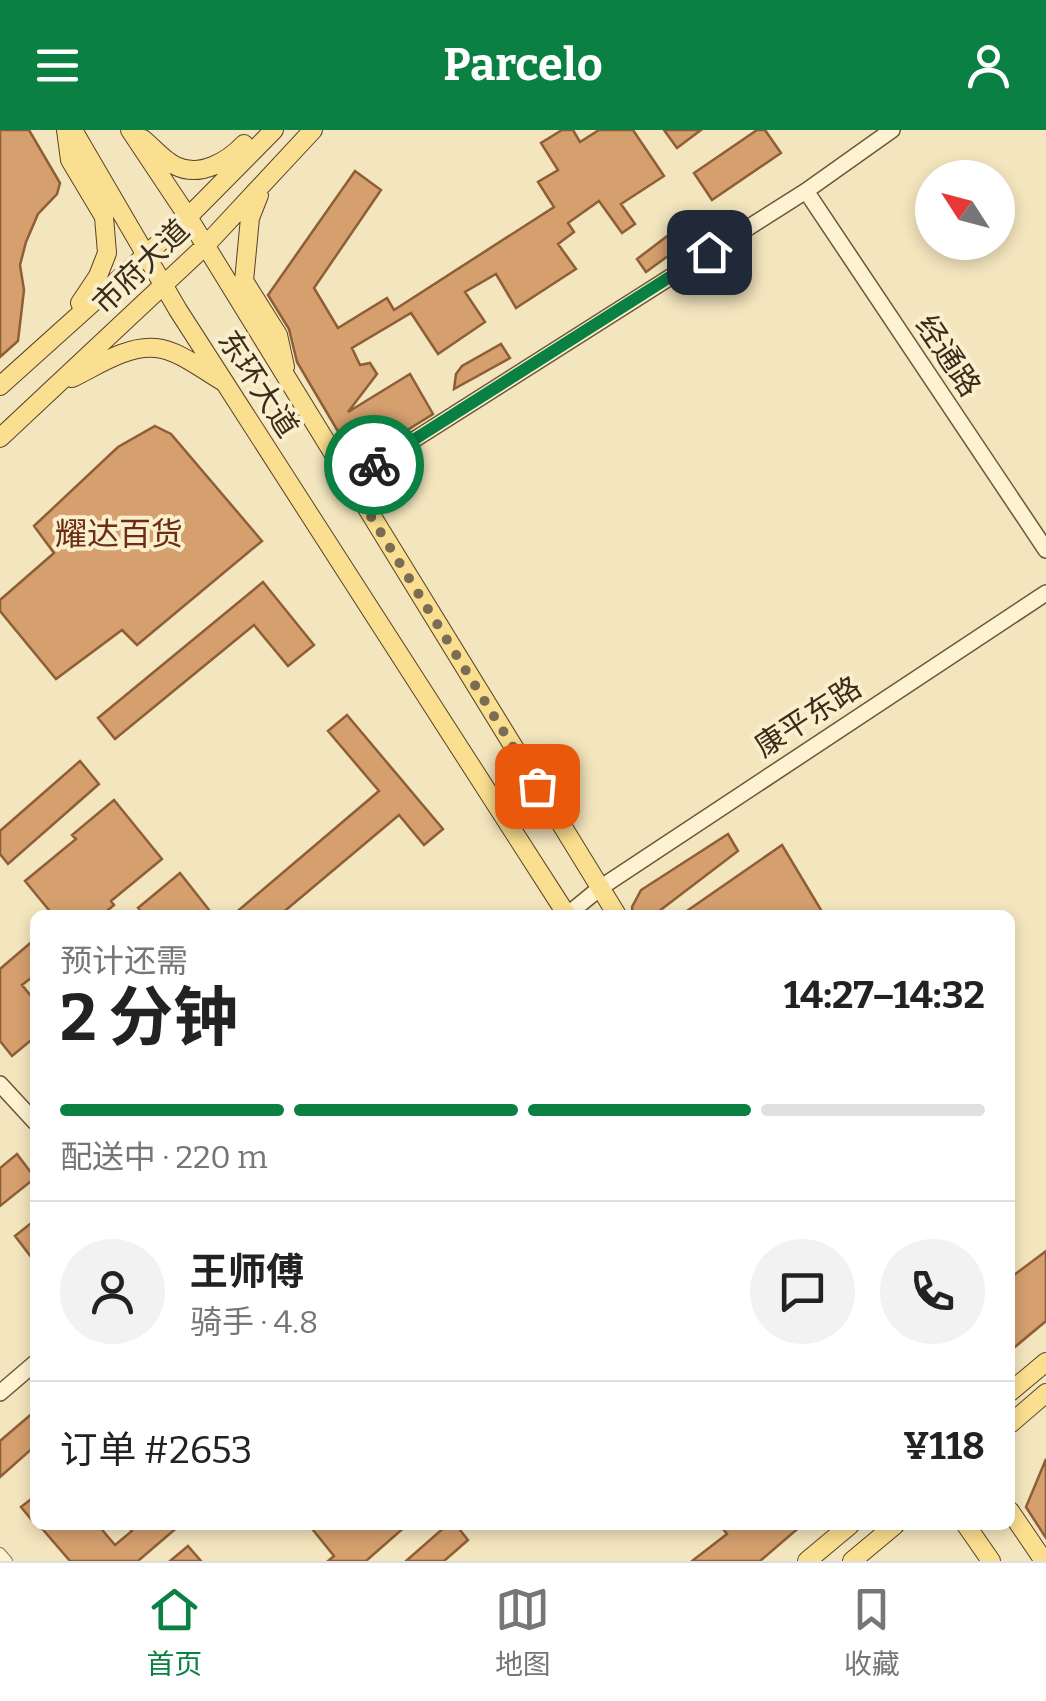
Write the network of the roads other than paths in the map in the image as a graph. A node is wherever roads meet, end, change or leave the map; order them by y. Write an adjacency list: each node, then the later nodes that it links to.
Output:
1 (70, 130): 11 (main road, 东环大道); 13 (main road)
2 (131, 130): 3 (main road); 9 (main road, 东环大道)
3 (259, 130)
4 (274, 130): 9 (main road, 市府大道)
5 (314, 130): 7 (main road, 市府大道)
6 (892, 130): 8 (street)
7 (264, 181): 10 (main road, 市府大道); 15 (main road)
8 (806, 191): 19 (street); 20 (street, 经通路)
9 (188, 217): 10 (main road, 东环大道); 11 (main road, 市府大道)
10 (205, 246): 12 (main road, 市府大道); 15 (main road, 东环大道)
11 (145, 254): 12 (main road, 东环大道); 13 (main road, 市府大道)
12 (163, 286): 14 (main road, 东环大道); 17 (main road, 市府大道)
13 (66, 326): 16 (main road, 市府大道)
14 (224, 382): 17 (main road); 23 (main road, 东环大道)
15 (288, 382): 19 (main road, 东环大道)
16 (0, 386)
17 (54, 388): 18 (main road, 市府大道)
18 (0, 438)
19 (349, 481): 22 (main road, 东环大道)
20 (1046, 550)
21 (1046, 593): 22 (street, 康平东路)
22 (600, 888): 24 (street, 康平东路); 25 (main road, 东环大道)
23 (564, 910)
24 (573, 910)
25 (615, 910)
26 (0, 1084): 27 (street)
27 (30, 1117)
28 (1046, 1362): 30 (main road)
29 (30, 1368): 31 (street)
30 (1015, 1388)
31 (0, 1393)
32 (1046, 1393): 33 (main road)
33 (1015, 1420)
34 (1015, 1518): 43 (main road)
35 (844, 1530): 40 (main road)
36 (889, 1530): 41 (main road)
37 (970, 1530): 42 (main road)
38 (0, 1553): 39 (street)
39 (8, 1561)
40 (807, 1561)
41 (852, 1561)
42 (992, 1561)
43 (1044, 1561)

